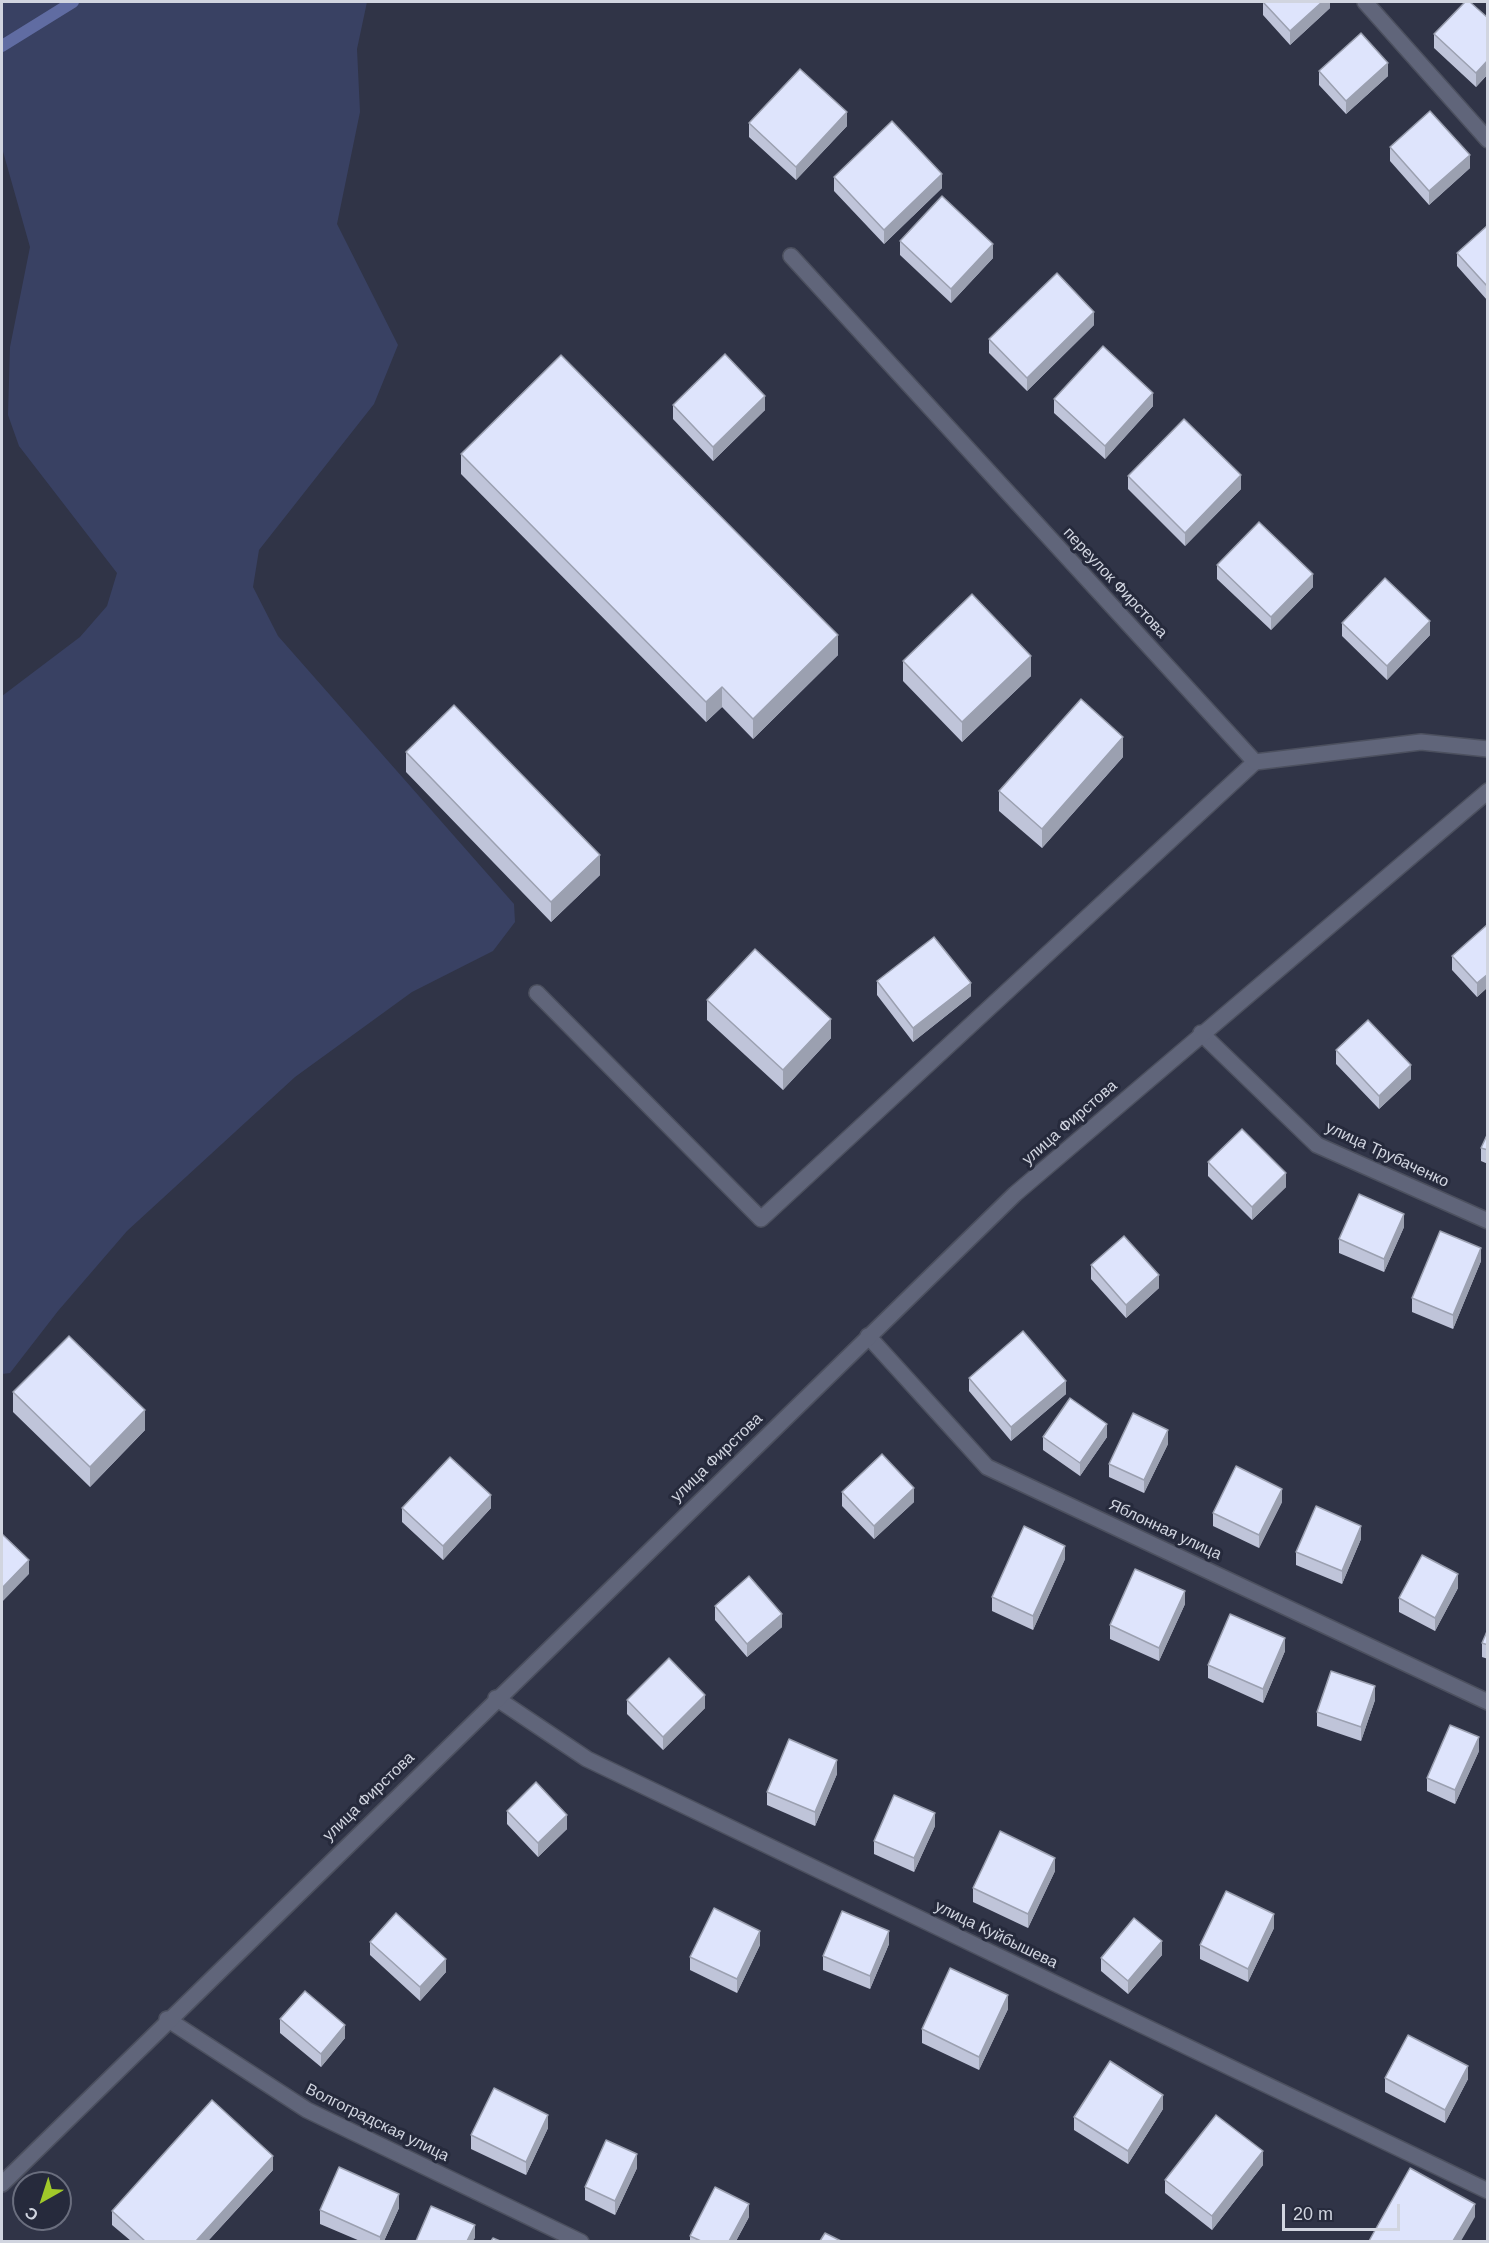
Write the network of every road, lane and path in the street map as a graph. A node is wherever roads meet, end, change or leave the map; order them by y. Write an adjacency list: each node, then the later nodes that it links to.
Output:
1 (1365, 2): 2 (street)
2 (1488, 140)
3 (791, 256): 5 (street, переулок Фирстова)
4 (1488, 749): 5 (street)
5 (1255, 762): 7 (street)
6 (1488, 791): 8 (street, улица Фирстова)
7 (537, 993)
8 (1201, 1033): 9 (street, улица Трубаченко); 10 (street, улица Фирстова)
9 (1488, 1221)
10 (868, 1336): 11 (street, улица Фирстова); 12 (street, Яблонная улица)
11 (496, 1698): 13 (street, улица Фирстова); 15 (street, улица Куйбышева)
12 (1488, 1702)
13 (167, 2019): 14 (street, улица Фирстова); 16 (street, Волгоградская улица)
14 (2, 2184)
15 (1488, 2191)
16 (581, 2241)

